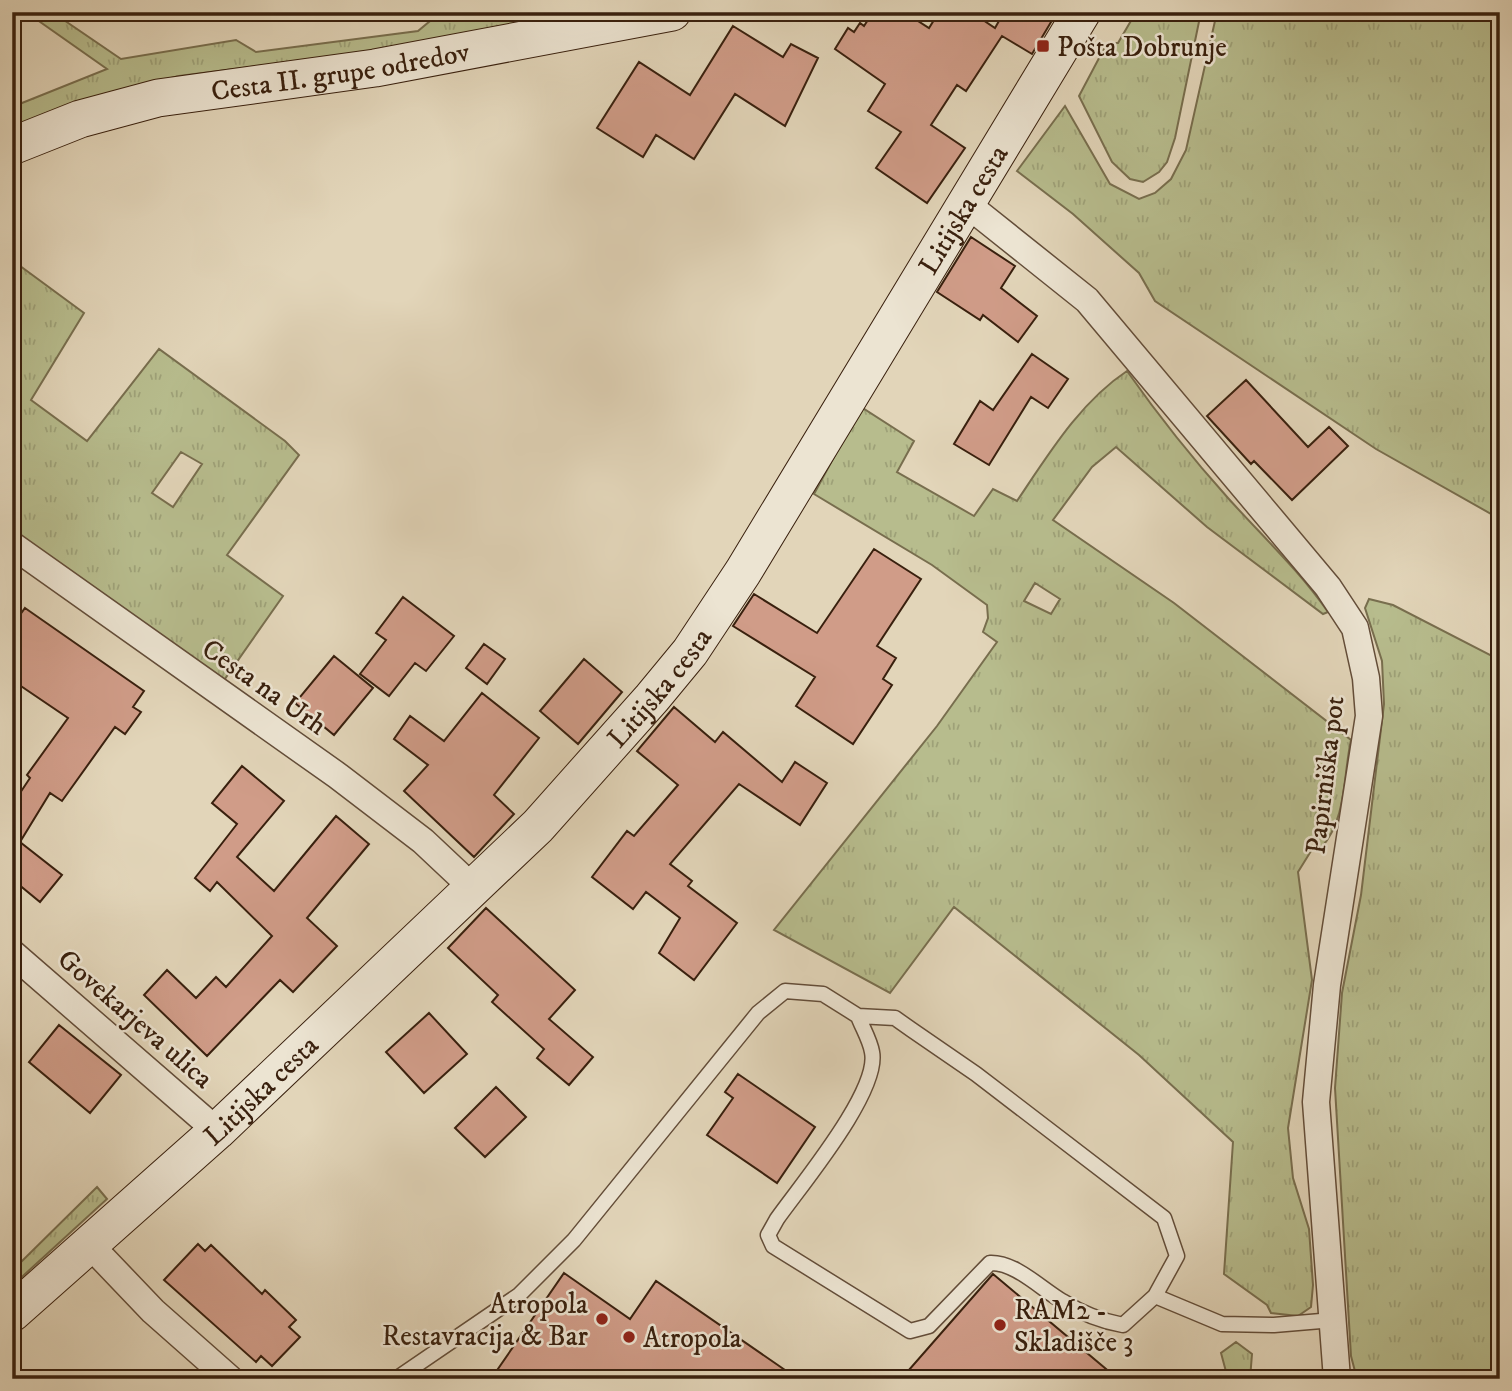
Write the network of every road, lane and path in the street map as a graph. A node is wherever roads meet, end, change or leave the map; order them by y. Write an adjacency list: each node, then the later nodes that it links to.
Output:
1 (672, 12): 3 (main road, Cesta II. grupe odredov)
2 (1082, 12): 4 (main road, Litijska cesta)
3 (12, 146)
4 (968, 205): 6 (main road, Litijska cesta); 13 (street, Papirniška pot)
5 (12, 545): 6 (street, Cesta na Urh)
6 (473, 888): 9 (main road, Litijska cesta)
7 (12, 953): 9 (street, Govekarjeva ulica)
8 (858, 1016): 11 (lane); 11 (lane); 15 (lane)
9 (217, 1131): 10 (main road, Litijska cesta)
10 (89, 1244): 12 (main road, Litijska cesta); 14 (street)
11 (1155, 1296): 13 (lane)
12 (12, 1313)
13 (1333, 1320): 16 (street, Papirniška pot)
14 (230, 1379)
15 (396, 1379)
16 (1337, 1379)

